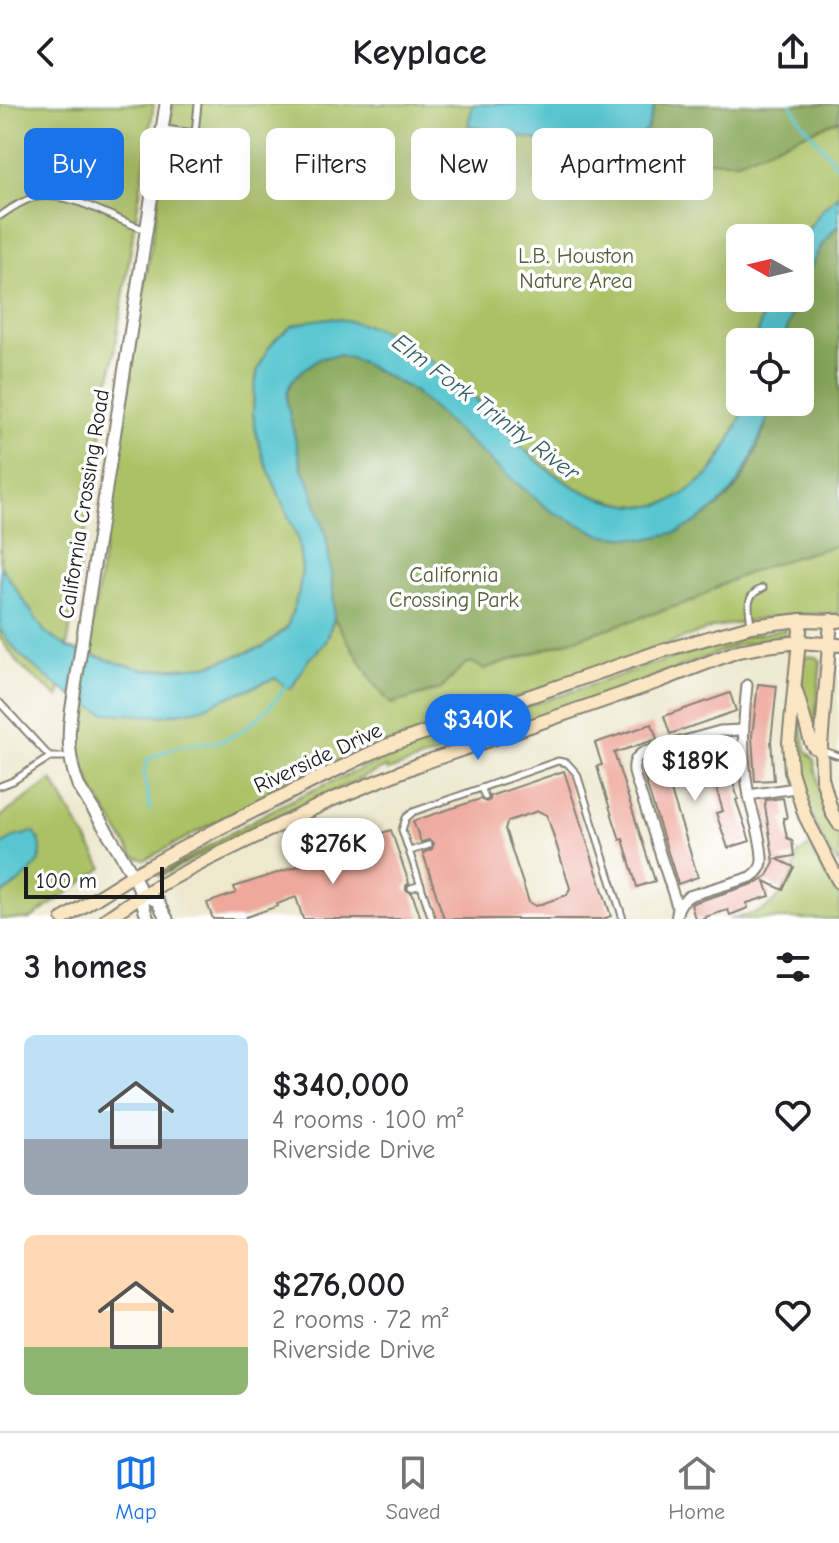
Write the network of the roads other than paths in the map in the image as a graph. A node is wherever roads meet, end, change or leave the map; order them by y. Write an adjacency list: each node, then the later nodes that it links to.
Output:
1 (166, 104): 3 (street, California Crossing Road)
2 (198, 104): 4 (lane)
3 (163, 128)
4 (196, 128)
5 (152, 200): 7 (street, California Crossing Road)
6 (0, 216): 7 (lane)
7 (147, 230): 21 (street, California Crossing Road)
8 (763, 588): 11 (lane)
9 (801, 620): 10 (main road, Riverside Drive); 11 (main road, Riverside Drive); 12 (main road)
10 (835, 621): 13 (main road)
11 (751, 626): 30 (main road, Riverside Drive)
12 (799, 642): 13 (main road, Riverside Drive); 15 (main road); 34 (main road, Riverside Drive)
13 (834, 645): 18 (main road)
14 (747, 685): 17 (street)
15 (795, 688): 18 (main road); 24 (main road)
16 (0, 703): 20 (lane)
17 (742, 730): 25 (street); 35 (street)
18 (821, 750): 19 (lane); 27 (main road)
19 (839, 756)
20 (50, 757): 21 (lane); 22 (lane)
21 (70, 757): 30 (street, California Crossing Road)
22 (0, 786)
23 (481, 788): 26 (lane); 29 (lane); 41 (lane)
24 (795, 788): 25 (street); 31 (main road)
25 (749, 795): 35 (street)
26 (485, 797)
27 (839, 824)
28 (429, 845): 29 (lane)
29 (410, 851): 32 (lane)
30 (133, 875): 34 (street, California Crossing Road); 36 (main road, Riverside Drive)
31 (839, 882)
32 (421, 885): 33 (lane); 40 (lane)
33 (411, 888)
34 (143, 894): 37 (main road, Riverside Drive); 38 (street, California Crossing Road); 39 (street, California Crossing Road)
35 (677, 914)
36 (63, 919)
37 (106, 919)
38 (148, 919)
39 (167, 919)
40 (432, 919)
41 (623, 919)

